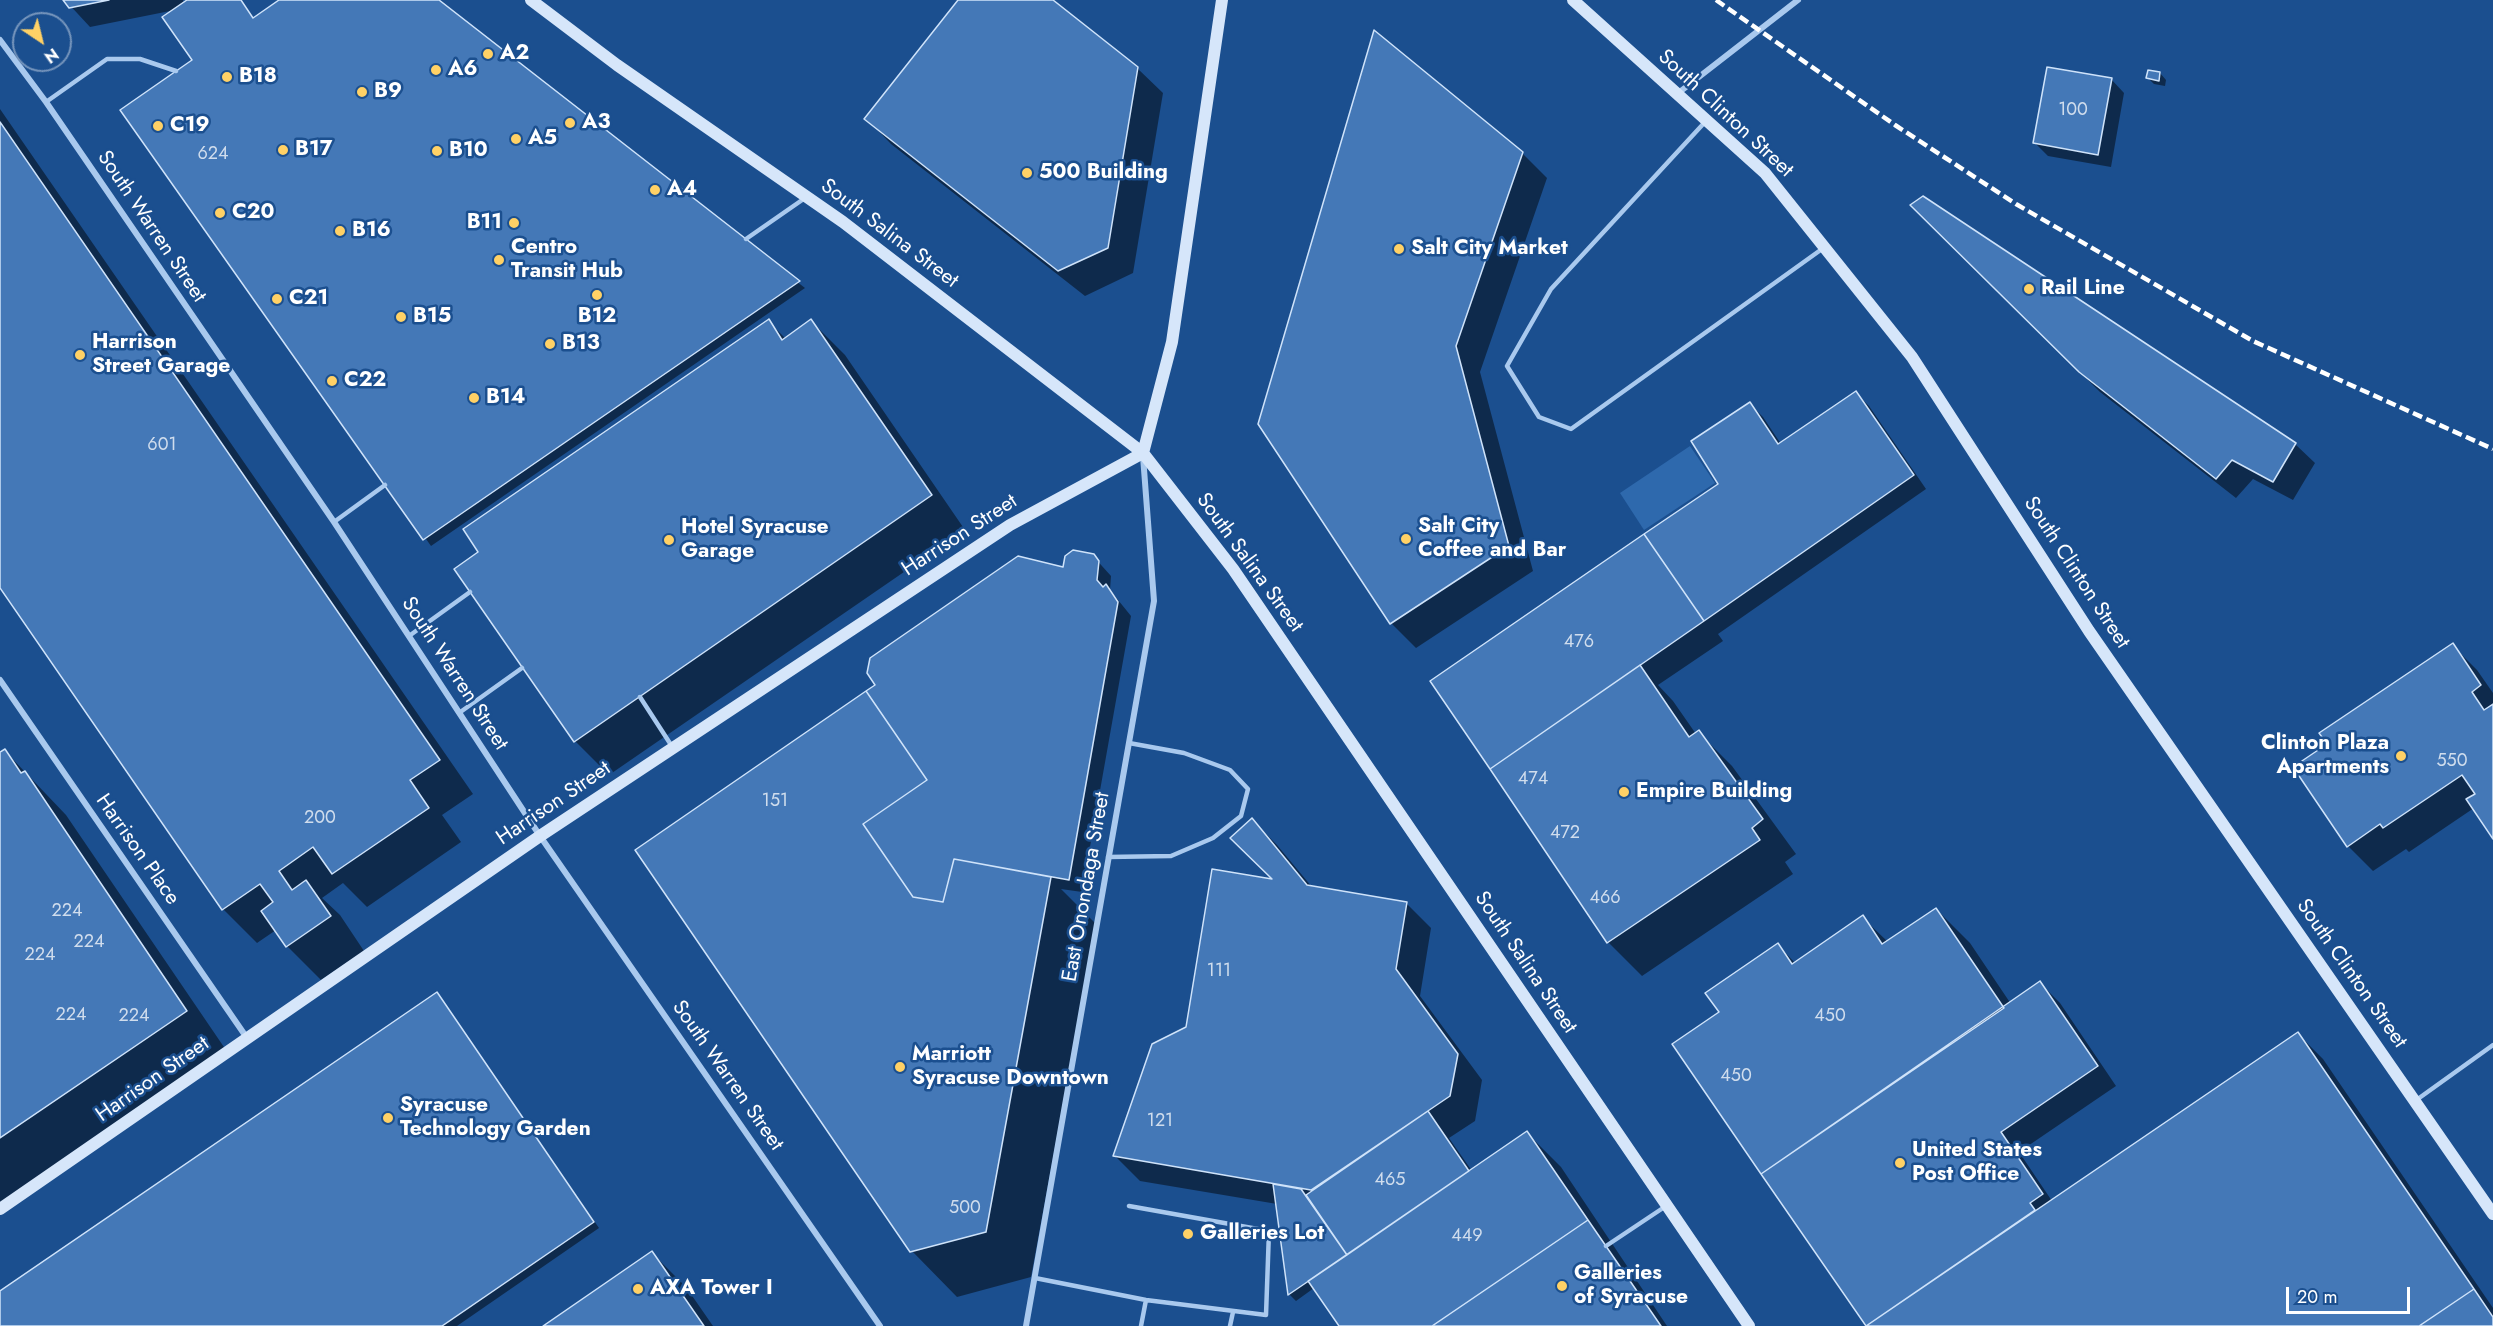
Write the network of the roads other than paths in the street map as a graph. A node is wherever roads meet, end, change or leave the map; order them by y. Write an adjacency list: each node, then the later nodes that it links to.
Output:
1 (531, 0): 10 (main road, South Salina Street)
2 (1222, 0): 13 (main road)
3 (1573, 0): 7 (main road, South Clinton Street)
4 (1798, 0): 7 (street)
5 (0, 40): 8 (street, South Warren Street)
6 (176, 72): 8 (lane)
7 (1677, 93): 9 (main road, South Clinton Street)
8 (46, 102): 15 (street, South Warren Street)
9 (1707, 120): 12 (main road, South Clinton Street); 12 (lane)
10 (807, 197): 11 (lane); 13 (main road, South Salina Street)
11 (746, 239)
12 (1824, 247): 28 (main road, South Clinton Street)
13 (1143, 453): 22 (street, East Onondaga Street); 23 (main road, Harrison Street); 30 (main road, South Salina Street)
14 (385, 485): 15 (lane)
15 (334, 522): 17 (street, South Warren Street)
16 (470, 592): 17 (lane)
17 (409, 636): 21 (street, South Warren Street)
18 (522, 668): 21 (lane)
19 (0, 680): 26 (street, Harrison Place)
20 (640, 697): 23 (lane)
21 (459, 713): 24 (street, South Warren Street)
22 (1129, 743): 25 (street, East Onondaga Street); 25 (lane)
23 (673, 748): 24 (main road, Harrison Street)
24 (540, 836): 26 (main road, Harrison Street); 37 (street, South Warren Street)
25 (1108, 857): 34 (street, East Onondaga Street)
26 (248, 1038): 31 (main road, Harrison Street)
27 (2493, 1045): 28 (lane)
28 (2415, 1101): 32 (main road, South Clinton Street)
29 (1129, 1206): 36 (lane)
30 (1666, 1206): 33 (lane); 41 (main road, South Salina Street)
31 (0, 1209)
32 (2493, 1214)
33 (1606, 1246)
34 (1035, 1278): 35 (lane); 38 (street, East Onondaga Street)
35 (1146, 1300): 36 (lane); 39 (lane)
36 (1233, 1312): 40 (lane)
37 (880, 1326)
38 (1026, 1326)
39 (1141, 1326)
40 (1230, 1326)
41 (1749, 1326)

